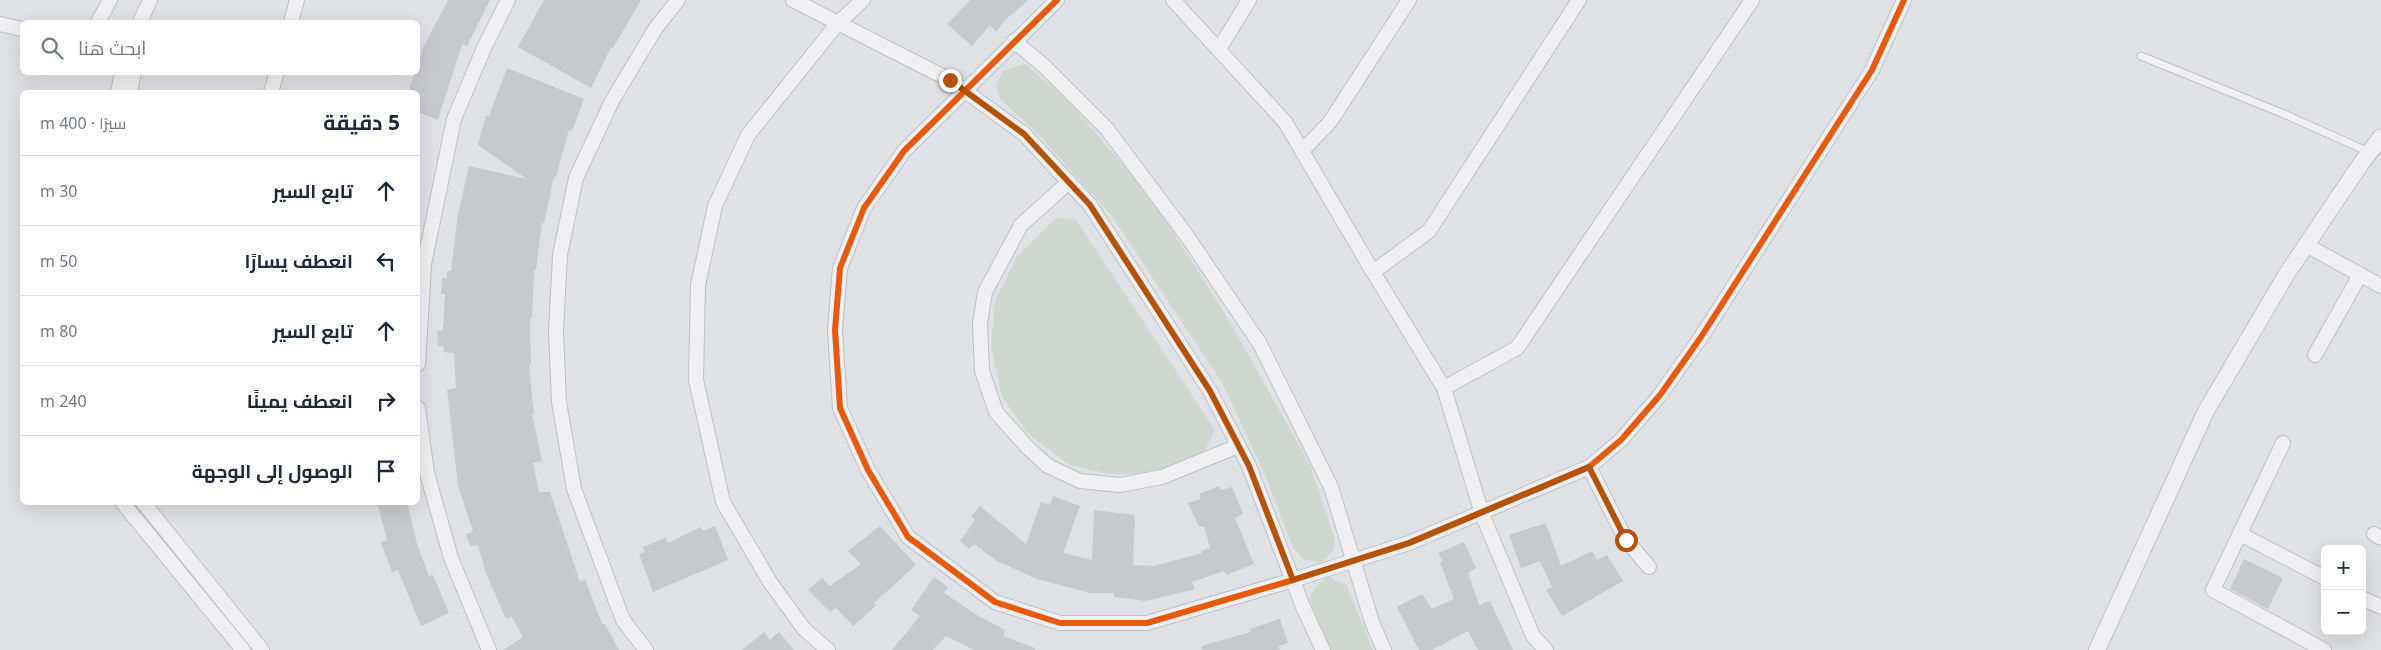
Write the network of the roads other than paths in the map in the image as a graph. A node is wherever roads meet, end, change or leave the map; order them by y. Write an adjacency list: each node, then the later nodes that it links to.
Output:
1 (110, 0): 15 (street)
2 (150, 0): 16 (street)
3 (297, 0): 17 (street)
4 (508, 0): 39 (street)
5 (678, 0): 59 (street)
6 (793, 0): 18 (street)
7 (863, 0): 18 (street)
8 (1057, 0): 21 (street)
9 (1173, 0): 22 (street)
10 (1249, 0): 22 (street)
11 (1409, 0): 32 (street)
12 (1579, 0): 36 (street)
13 (1752, 0): 41 (street)
14 (1904, 0): 45 (street)
15 (99, 20)
16 (141, 20)
17 (291, 20)
18 (838, 23): 30 (street); 60 (street)
19 (0, 24): 20 (street)
20 (20, 29)
21 (1014, 41): 30 (street); 50 (street)
22 (1219, 49): 32 (street)
23 (2141, 56): 33 (lane)
24 (121, 75): 27 (street)
25 (133, 75): 28 (street)
26 (276, 75): 29 (street)
27 (118, 90)
28 (130, 90)
29 (272, 90)
30 (964, 90): 34 (street); 53 (street)
31 (2381, 137): 33 (street)
32 (1302, 151): 36 (street)
33 (2369, 153): 35 (street)
34 (1069, 182): 44 (street); 44 (street)
35 (2306, 245): 37 (street); 64 (street)
36 (1373, 272): 41 (street)
37 (2360, 275): 38 (street); 40 (street)
38 (2381, 286)
39 (420, 331)
40 (2315, 355)
41 (1444, 388): 48 (street)
42 (420, 422): 58 (street)
43 (2283, 443): 49 (street)
44 (1238, 446): 53 (street)
45 (1589, 467): 48 (street); 51 (street)
46 (124, 505): 56 (street)
47 (145, 505): 57 (street)
48 (1482, 514): 50 (street); 63 (street)
49 (2240, 534): 52 (street); 65 (street)
50 (1353, 561): 53 (street); 62 (street)
51 (1649, 567)
52 (2321, 576)
53 (1293, 580): 61 (street)
54 (2366, 600): 55 (street)
55 (2381, 608)
56 (243, 650)
57 (262, 650)
58 (489, 650)
59 (646, 650)
60 (828, 650)
61 (1323, 650)
62 (1384, 650)
63 (1546, 650)
64 (2097, 650)
65 (2324, 650)

